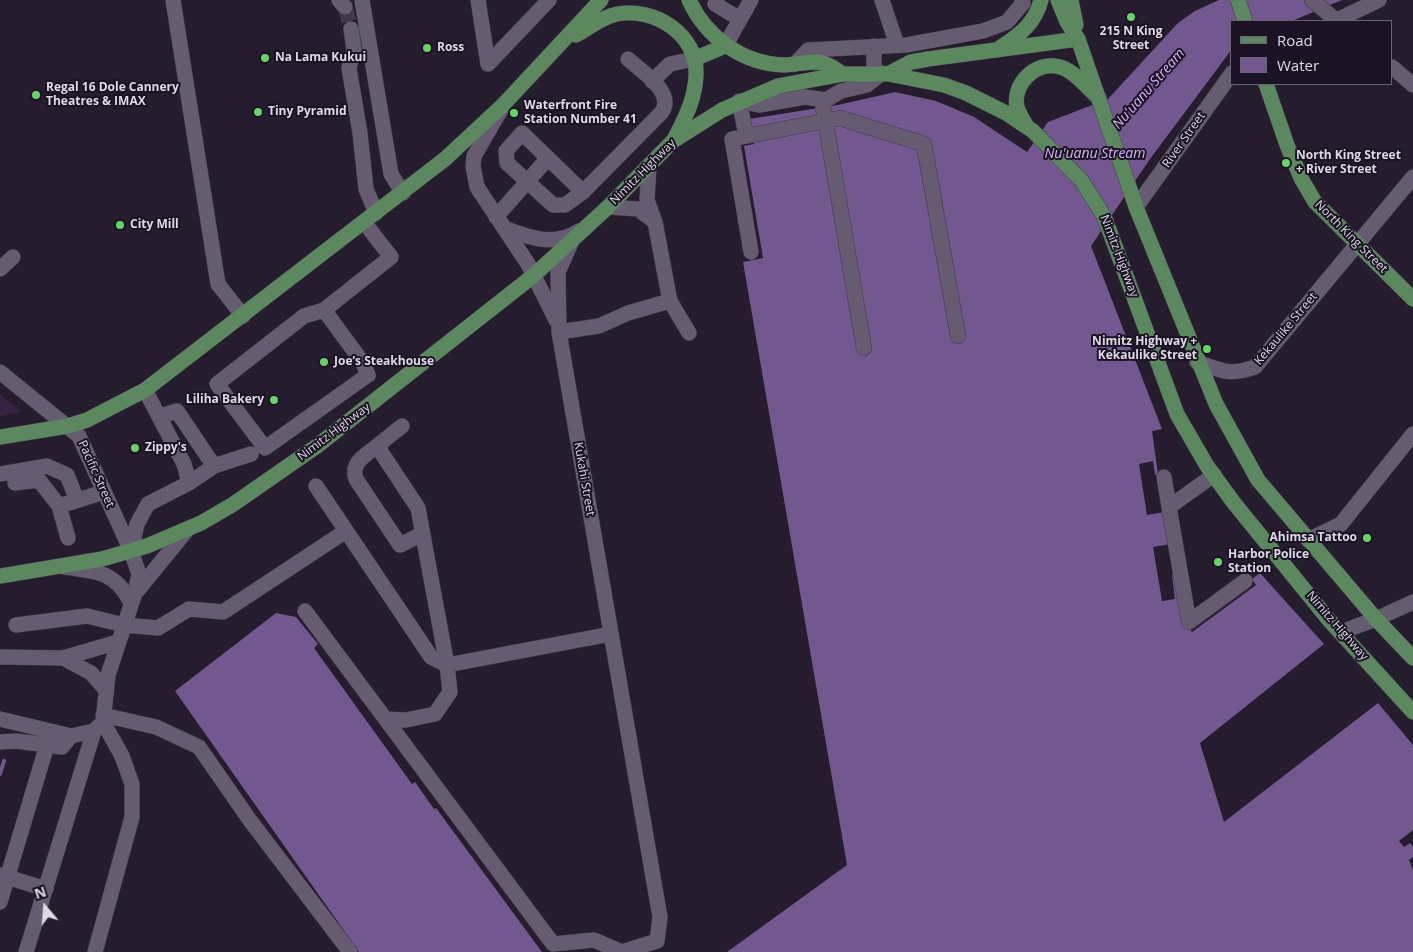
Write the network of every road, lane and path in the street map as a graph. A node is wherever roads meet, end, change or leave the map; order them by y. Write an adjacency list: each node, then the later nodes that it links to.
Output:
1 (173, 0): 70 (street)
2 (362, 0): 54 (street)
3 (478, 0): 4 (street)
4 (550, 0)
5 (601, 0): 25 (main road)
6 (689, 0): 27 (main road)
7 (717, 0): 17 (street)
8 (751, 0): 17 (street)
9 (882, 0): 26 (street)
10 (1022, 0): 22 (street)
11 (1041, 0): 29 (main road)
12 (1058, 0): 23 (main road)
13 (1071, 0): 23 (main road)
14 (1238, 0): 18 (main road)
15 (1312, 0): 19 (street)
16 (1379, 0): 20 (street)
17 (740, 20): 27 (street)
18 (1245, 20)
19 (1335, 20)
20 (1338, 20)
21 (351, 29): 57 (street)
22 (983, 32): 24 (street); 29 (street)
23 (1078, 39): 29 (main road); 41 (main road)
24 (925, 41): 26 (street); 32 (street)
25 (560, 45): 31 (main road); 44 (main road)
26 (898, 45): 28 (street)
27 (725, 46): 31 (main road); 33 (main road)
28 (874, 46): 33 (street); 35 (street)
29 (992, 50): 32 (main road)
30 (628, 59): 38 (street)
31 (694, 59): 38 (street); 48 (main road)
32 (928, 59): 35 (main road)
33 (795, 64): 36 (main road)
34 (1393, 68): 39 (street)
35 (882, 73): 36 (main road, Nimitz Highway); 43 (street); 46 (main road, Nimitz Highway)
36 (843, 74): 42 (main road, Nimitz Highway)
37 (1230, 76): 55 (street, River Street)
38 (652, 81): 53 (street)
39 (1413, 84)
40 (1266, 85): 62 (main road, North King Street)
41 (1100, 99): 46 (main road); 55 (main road)
42 (739, 101): 43 (street); 47 (street); 48 (main road, Nimitz Highway)
43 (822, 101): 45 (street)
44 (503, 105): 54 (main road); 59 (street, Kukahi Street)
45 (825, 120): 47 (street); 73 (street); 74 (street)
46 (1032, 132): 89 (main road, Nimitz Highway)
47 (746, 135): 63 (street)
48 (673, 141): 50 (main road, Nimitz Highway)
49 (548, 158): 52 (street); 52 (street); 53 (street)
50 (649, 166): 56 (main road, Nimitz Highway); 58 (street)
51 (1413, 177): 62 (street, Kekaulike Street)
52 (526, 183): 53 (street); 59 (street)
53 (583, 192)
54 (403, 193): 57 (main road)
55 (1135, 203): 75 (main road)
56 (608, 207): 58 (street); 60 (main road, Nimitz Highway)
57 (370, 218): 69 (street); 70 (main road)
58 (655, 222): 68 (street)
59 (500, 223): 60 (street); 66 (street, Kukahi Street)
60 (592, 223): 61 (main road, Nimitz Highway)
61 (571, 243): 66 (main road, Nimitz Highway); 71 (street, Kukahi Street)
62 (1357, 245): 67 (main road, North King Street); 75 (street, Kekaulike Street)
63 (752, 252)
64 (13, 257): 65 (street)
65 (0, 268)
66 (533, 276): 71 (street, Kukahi Street); 79 (main road, Nimitz Highway)
67 (1413, 299)
68 (670, 300): 71 (street); 72 (street)
69 (324, 310): 77 (street); 77 (street)
70 (243, 316): 78 (main road)
71 (558, 328): 114 (street, Kukahi Street)
72 (689, 333)
73 (958, 336)
74 (864, 348)
75 (1197, 362): 102 (main road)
76 (0, 372): 81 (street, Pacific Street)
77 (368, 375): 79 (street)
78 (145, 390): 80 (street); 81 (main road)
79 (380, 397): 98 (main road, Nimitz Highway)
80 (161, 416): 87 (street); 92 (street)
81 (68, 426): 84 (main road); 94 (street, Pacific Street)
82 (402, 426): 85 (street)
83 (1413, 434): 102 (street)
84 (0, 437)
85 (378, 446): 100 (street); 100 (street)
86 (251, 454): 87 (street)
87 (214, 466): 92 (street)
88 (0, 474): 95 (street)
89 (1214, 475): 97 (street); 113 (main road, Nimitz Highway)
90 (1164, 477): 97 (street)
91 (15, 483): 96 (street)
92 (189, 483): 103 (street)
93 (316, 486): 99 (street)
94 (104, 492): 95 (street); 103 (street, Pacific Street)
95 (77, 500): 96 (street)
96 (59, 506): 101 (street)
97 (1169, 507): 106 (street)
98 (187, 530): 103 (main road, Nimitz Highway); 107 (street)
99 (346, 531): 112 (street); 119 (street)
100 (422, 534): 119 (street)
101 (68, 538)
102 (1308, 540): 110 (main road)
103 (131, 551): 104 (main road, Nimitz Highway); 107 (street, Pacific Street)
104 (63, 567): 105 (main road, Nimitz Highway); 107 (street)
105 (0, 576)
106 (1245, 581)
107 (133, 598): 112 (street)
108 (1413, 602): 110 (street)
109 (306, 611): 123 (street)
110 (1376, 619): 113 (street); 118 (main road)
111 (16, 625): 112 (street)
112 (124, 625): 115 (street)
113 (1341, 632): 121 (main road, Nimitz Highway)
114 (611, 634): 119 (street); 123 (street, Kukahi Street)
115 (118, 642): 117 (street); 120 (street)
116 (0, 657): 117 (street)
117 (63, 658): 120 (street)
118 (1413, 658)
119 (447, 665): 123 (street)
120 (106, 690): 124 (street)
121 (1413, 712)
122 (0, 719): 125 (street)
123 (386, 719)
124 (100, 723): 125 (street); 129 (street); 132 (street); 133 (street)
125 (71, 736): 127 (street)
126 (0, 742): 127 (street)
127 (47, 745): 128 (street)
128 (4, 876): 129 (street); 130 (street)
129 (46, 889): 131 (street)
130 (0, 902)
131 (26, 952)
132 (95, 952)
133 (350, 952)

